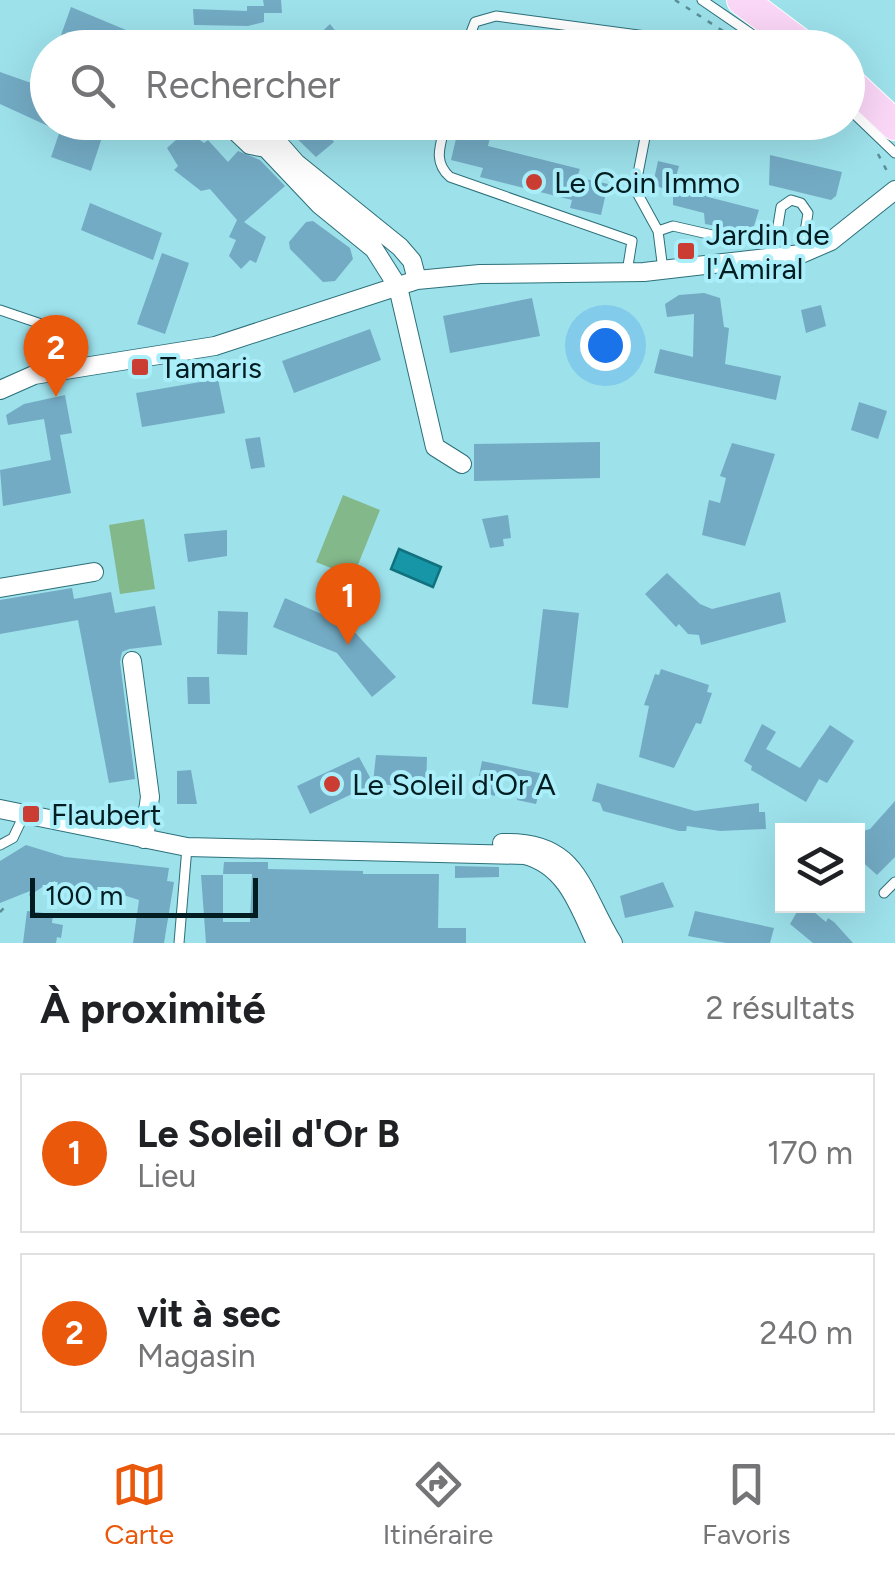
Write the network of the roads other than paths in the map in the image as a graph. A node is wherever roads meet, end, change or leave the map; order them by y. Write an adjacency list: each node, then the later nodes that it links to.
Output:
1 (702, 0): 2 (lane)
2 (748, 6): 5 (lane); 6 (main road)
3 (472, 30): 4 (lane)
4 (596, 30)
5 (762, 30)
6 (781, 30)
7 (865, 97): 9 (main road)
8 (865, 124): 14 (lane)
9 (895, 125)
10 (245, 140): 23 (street)
11 (276, 140): 22 (street)
12 (442, 140): 21 (lane)
13 (645, 140): 16 (lane)
14 (895, 153)
15 (895, 190): 18 (street)
16 (658, 230): 17 (lane); 20 (lane)
17 (721, 237)
18 (801, 254): 19 (street); 19 (lane)
19 (772, 260): 20 (street)
20 (663, 270): 21 (street)
21 (627, 272): 22 (street)
22 (417, 280): 23 (street)
23 (398, 287): 26 (street); 27 (street)
24 (0, 310): 25 (lane)
25 (59, 330)
26 (0, 390)
27 (462, 464)
28 (94, 572): 29 (street)
29 (0, 588)
30 (132, 661): 32 (street)
31 (8, 809): 32 (street); 33 (lane)
32 (144, 839): 34 (street)
33 (0, 844)
34 (187, 847): 37 (street); 38 (lane)
35 (895, 882): 36 (lane)
36 (884, 893)
37 (590, 916): 39 (street); 40 (street)
38 (179, 943)
39 (596, 943)
40 (613, 943)

